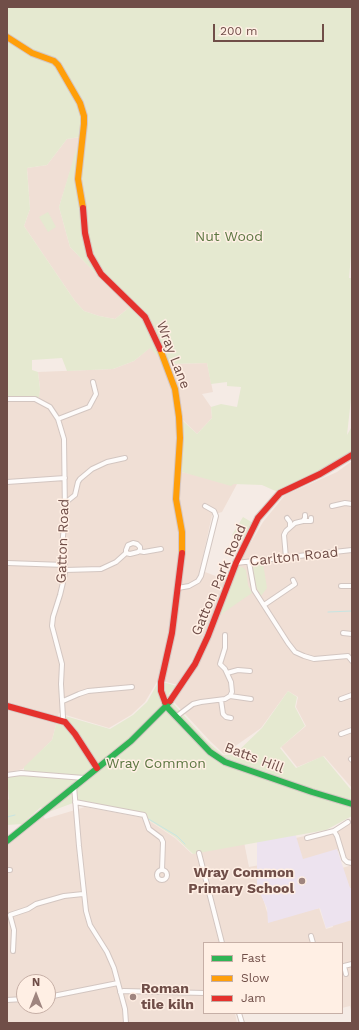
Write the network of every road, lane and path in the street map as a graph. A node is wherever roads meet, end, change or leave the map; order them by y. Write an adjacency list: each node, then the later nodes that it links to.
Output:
1 (7, 37): 30 (street, Wray Lane)
2 (94, 382): 4 (street)
3 (7, 399): 4 (street, Gatton Road)
4 (58, 419): 7 (street, Gatton Road)
5 (352, 456): 25 (street, Gatton Park Road)
6 (125, 458): 9 (street)
7 (65, 478): 8 (street); 9 (street, Gatton Road)
8 (7, 482)
9 (65, 503): 26 (street, Gatton Road)
10 (352, 504): 12 (street)
11 (205, 506): 30 (street)
12 (332, 506)
13 (305, 515): 16 (street)
14 (287, 518): 17 (street)
15 (311, 518): 16 (street)
16 (303, 521): 17 (street)
17 (290, 527): 22 (street)
18 (161, 550): 20 (street)
19 (352, 550): 22 (street, Carlton Road)
20 (139, 551): 21 (street); 21 (street)
21 (126, 553): 26 (street)
22 (286, 558): 23 (street, Carlton Road)
23 (249, 562): 25 (street, Carlton Road); 31 (street)
24 (7, 563): 26 (street)
25 (236, 564): 44 (street, Gatton Park Road)
26 (65, 568): 48 (street, Gatton Road)
27 (295, 584): 31 (street)
28 (341, 586): 29 (street)
29 (352, 586)
30 (178, 588): 41 (street, Wray Lane)
31 (264, 605): 36 (street)
32 (343, 633): 33 (street)
33 (352, 634)
34 (225, 635): 39 (street)
35 (352, 653): 36 (street)
36 (348, 656): 37 (street)
37 (352, 661)
38 (250, 671): 39 (street)
39 (227, 673): 43 (street)
40 (132, 687): 48 (street)
41 (161, 691): 44 (street); 50 (street, Wray Lane)
42 (352, 695): 46 (street)
43 (230, 696): 45 (street); 47 (street)
44 (172, 697): 50 (street, Gatton Park Road)
45 (251, 699)
46 (342, 699)
47 (221, 700): 51 (street); 52 (street)
48 (63, 701): 53 (street, Gatton Road)
49 (7, 706): 53 (street)
50 (166, 706): 51 (street, Batts Hill); 56 (street, Gatton Park Road)
51 (176, 716): 61 (street, Batts Hill)
52 (231, 718)
53 (62, 721): 56 (street)
54 (352, 730): 55 (street)
55 (342, 734)
56 (97, 768): 58 (street, Gatton Park Road)
57 (7, 775): 58 (street)
58 (84, 778): 59 (street, Gatton Park Road)
59 (74, 786): 60 (street); 65 (street, Gatton Park Road)
60 (75, 802): 68 (street); 69 (street)
61 (352, 804)
62 (348, 822): 63 (street)
63 (334, 831): 64 (street); 67 (street)
64 (307, 838)
65 (7, 841)
66 (199, 853): 71 (street)
67 (352, 864)
68 (162, 870)
69 (84, 894): 73 (street); 76 (street)
70 (311, 936): 72 (street)
71 (222, 942)
72 (313, 942)
73 (13, 951)
74 (352, 964): 75 (street)
75 (346, 974)
76 (118, 983): 77 (street); 79 (street)
77 (120, 992): 78 (street); 80 (street)
78 (203, 994)
79 (56, 995)
80 (126, 1023)

